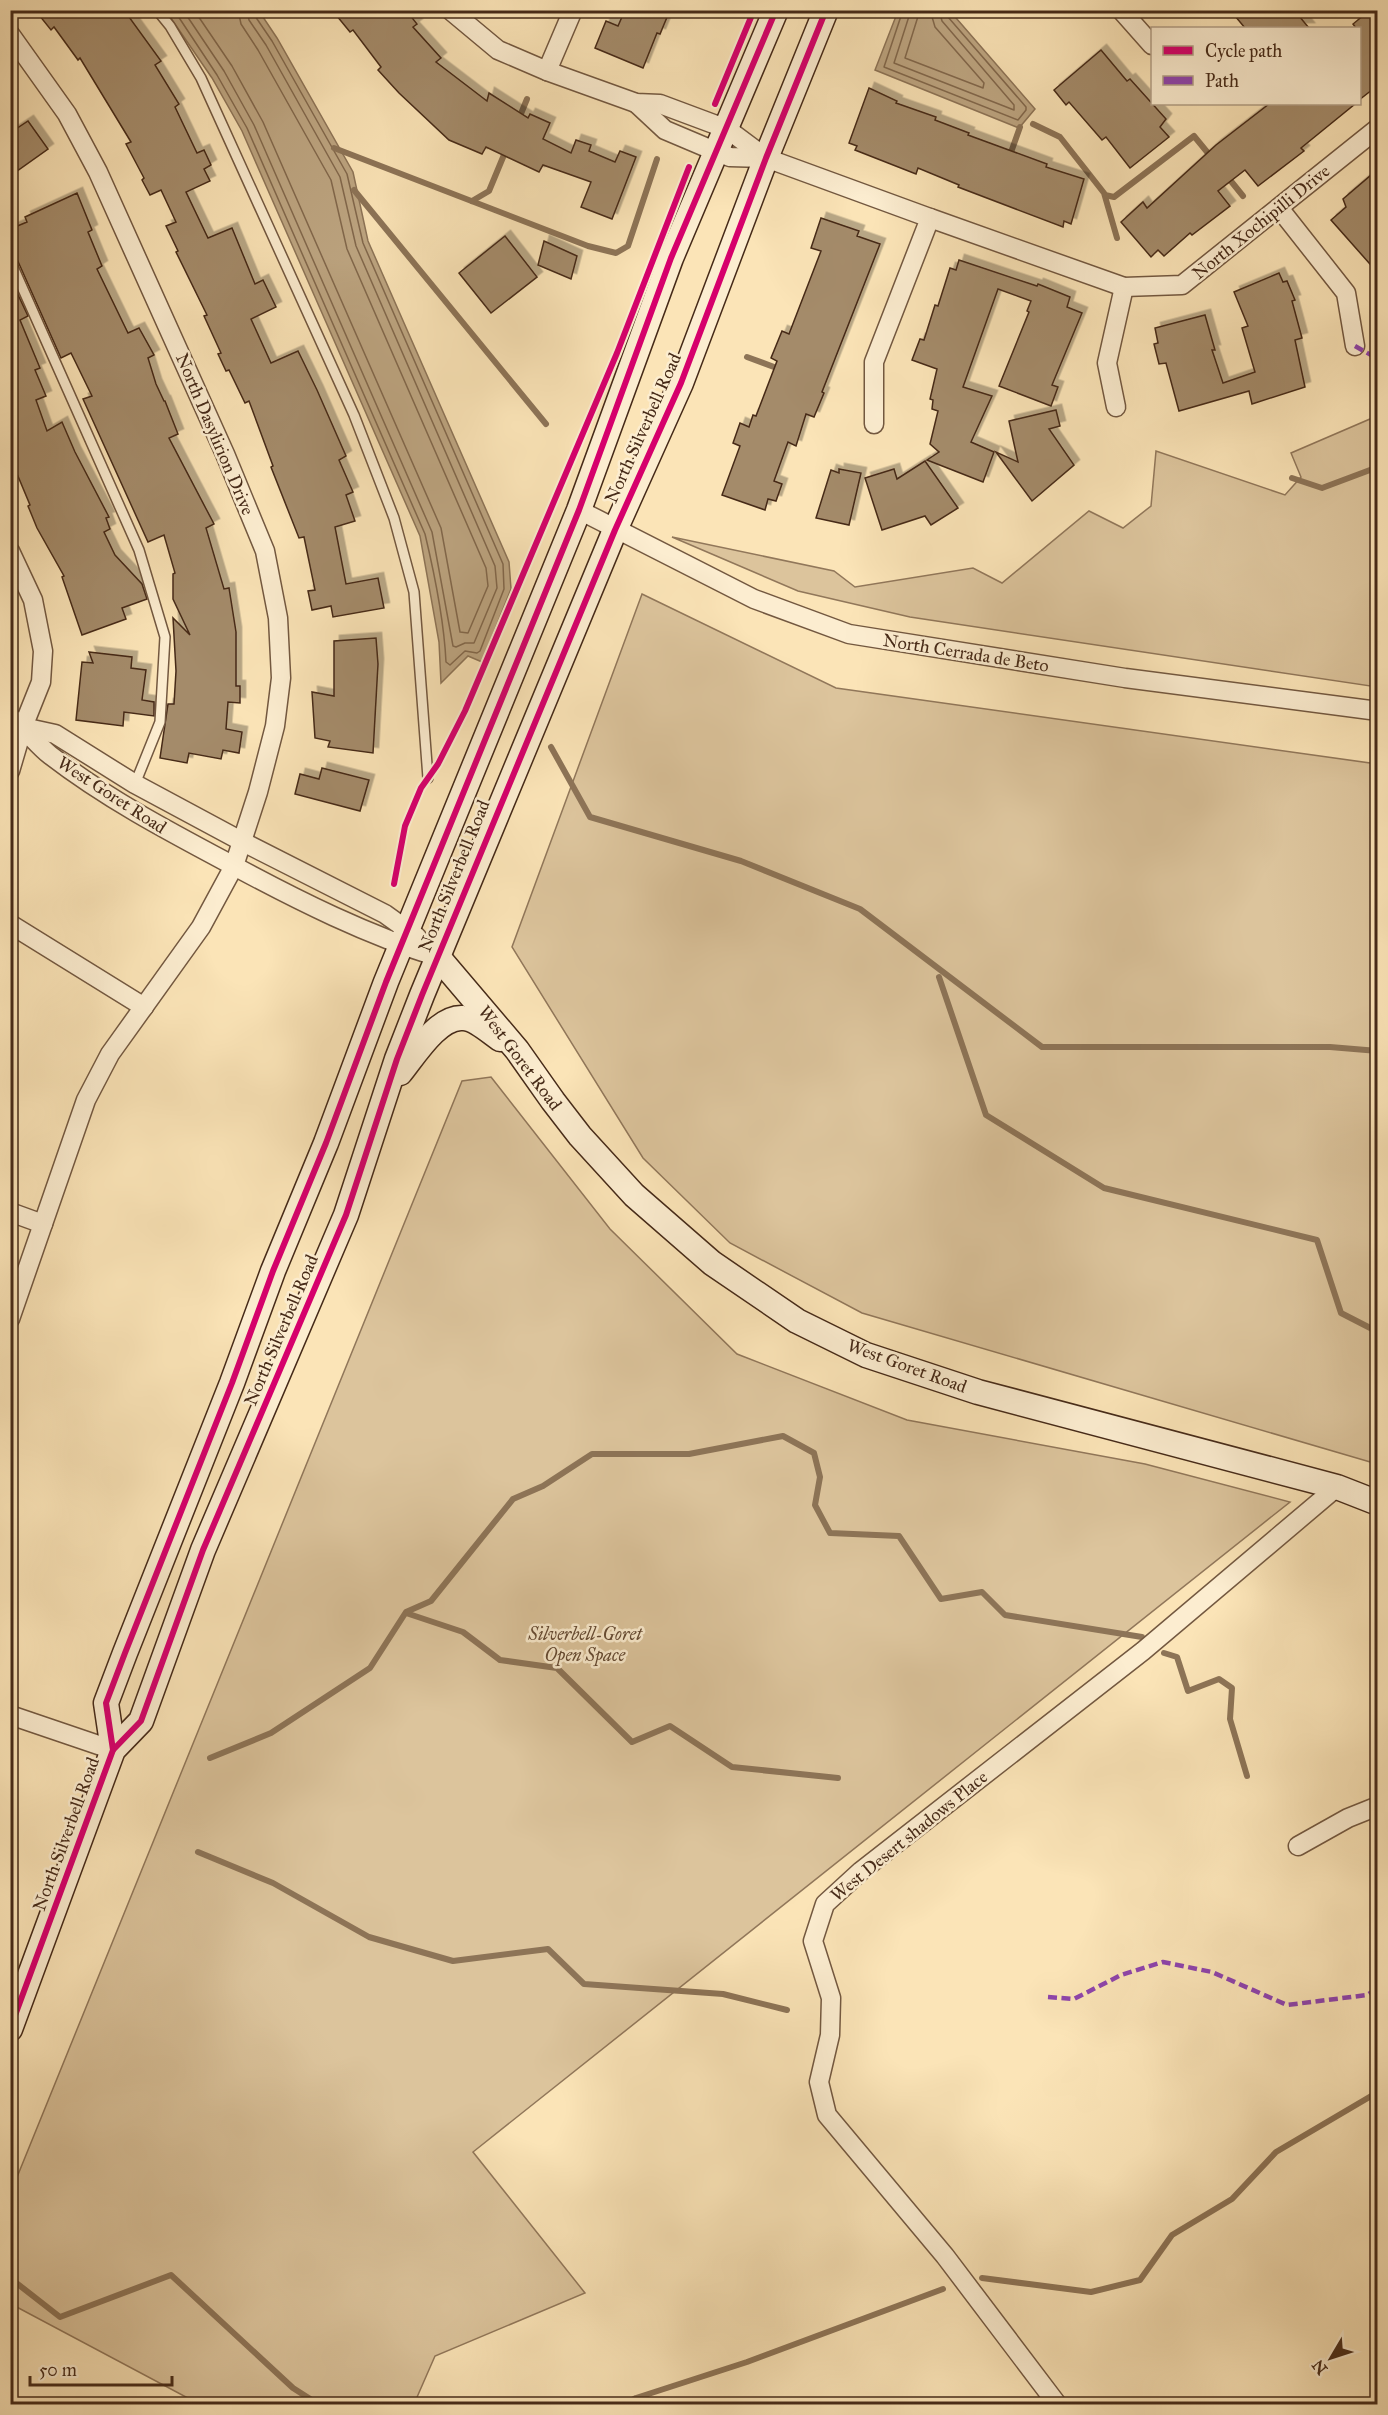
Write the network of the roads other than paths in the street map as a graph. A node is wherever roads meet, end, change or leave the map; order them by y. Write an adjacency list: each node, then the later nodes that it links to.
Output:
1 (157, 10): 28 (lane)
2 (450, 10): 9 (street)
3 (573, 10): 9 (street)
4 (776, 10): 12 (main road, North Silverbell Road)
5 (826, 10): 14 (main road, North Silverbell Road)
6 (1121, 10): 8 (street)
7 (10, 34): 30 (street, North Dasylirion Drive)
8 (1151, 44)
9 (547, 71): 10 (street)
10 (636, 103): 12 (street); 13 (street)
11 (1377, 128): 15 (street, North Xochipilli Drive)
12 (727, 129): 13 (main road, North Silverbell Road); 14 (street)
13 (717, 152): 14 (street); 22 (main road, North Silverbell Road)
14 (766, 158): 16 (street, North Xochipilli Drive); 23 (main road, North Silverbell Road)
15 (1279, 208): 18 (street, North Xochipilli Drive); 19 (street)
16 (930, 218): 18 (street, North Xochipilli Drive); 21 (street)
17 (10, 260): 29 (lane)
18 (1124, 287): 20 (street)
19 (1355, 346)
20 (1116, 407)
21 (874, 424)
22 (579, 510): 23 (street, North Cerrada de Beto); 33 (main road, North Silverbell Road)
23 (615, 530): 25 (street, North Cerrada de Beto); 34 (main road, North Silverbell Road)
24 (10, 551): 26 (street)
25 (1377, 711)
26 (17, 722): 27 (street); 29 (street, West Goret Road); 31 (street, West Goret Road)
27 (10, 771)
28 (428, 778)
29 (135, 784): 30 (street, West Goret Road)
30 (243, 842): 31 (street, North Dasylirion Drive); 33 (street, West Goret Road)
31 (234, 866): 33 (street, West Goret Road); 35 (street, North Dasylirion Drive)
32 (10, 924): 35 (street)
33 (404, 937): 34 (street, West Goret Road); 44 (main road, North Silverbell Road)
34 (438, 957): 36 (main road, West Goret Road); 37 (main road, North Silverbell Road)
35 (144, 1007): 39 (street, North Dasylirion Drive)
36 (517, 1050): 37 (main road); 41 (main road, West Goret Road)
37 (387, 1089): 44 (main road, North Silverbell Road)
38 (10, 1212): 39 (street)
39 (44, 1224): 40 (street, North Dasylirion Drive)
40 (10, 1319)
41 (1337, 1487): 42 (main road, West Goret Road); 48 (street, West Desert shadows Place)
42 (1377, 1503)
43 (10, 1715): 44 (street)
44 (112, 1750): 47 (main road, North Silverbell Road)
45 (1377, 1806): 46 (street)
46 (1298, 1846)
47 (10, 2030)
48 (1058, 2404)

